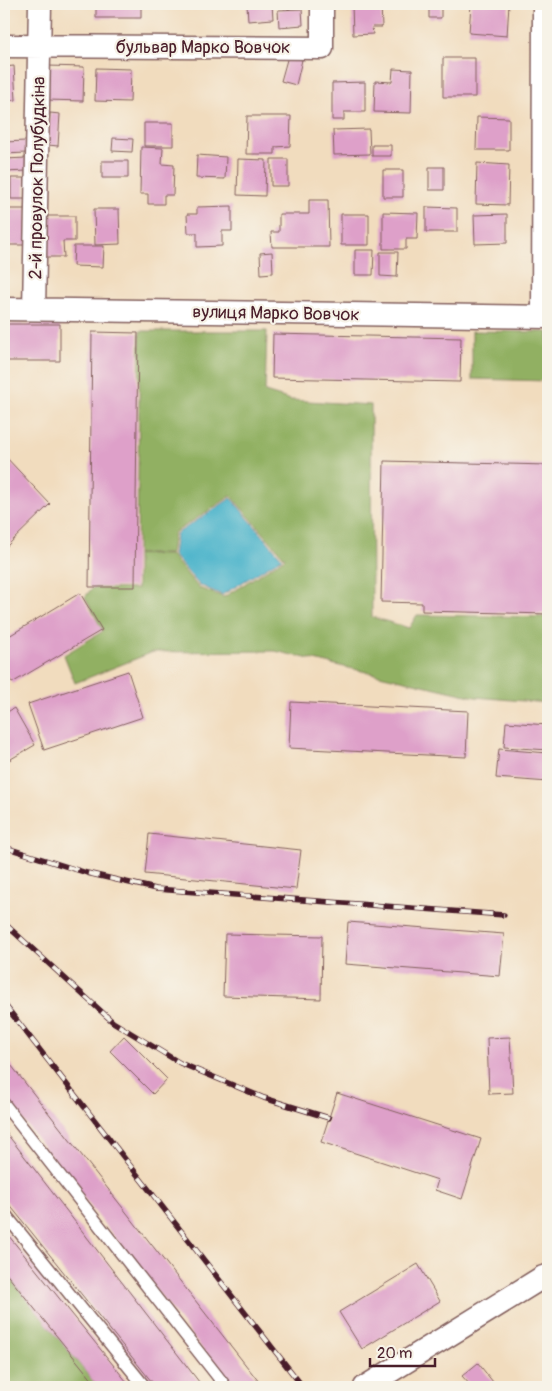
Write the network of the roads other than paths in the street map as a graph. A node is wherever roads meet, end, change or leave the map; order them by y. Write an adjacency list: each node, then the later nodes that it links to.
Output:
1 (40, 4): 5 (street)
2 (322, 4): 5 (street, бульвар Марко Вовчок)
3 (544, 4): 8 (street)
4 (4, 46): 5 (street, бульвар Марко Вовчок)
5 (40, 46): 7 (street, 2-й провулок Полубудкіна)
6 (4, 309): 7 (street, вулиця Марко Вовчок)
7 (34, 310): 8 (street, вулиця Марко Вовчок)
8 (546, 317)
9 (4, 1104): 13 (lane)
10 (4, 1213): 12 (lane)
11 (546, 1279): 14 (street)
12 (145, 1387)
13 (226, 1387)
14 (365, 1387)

